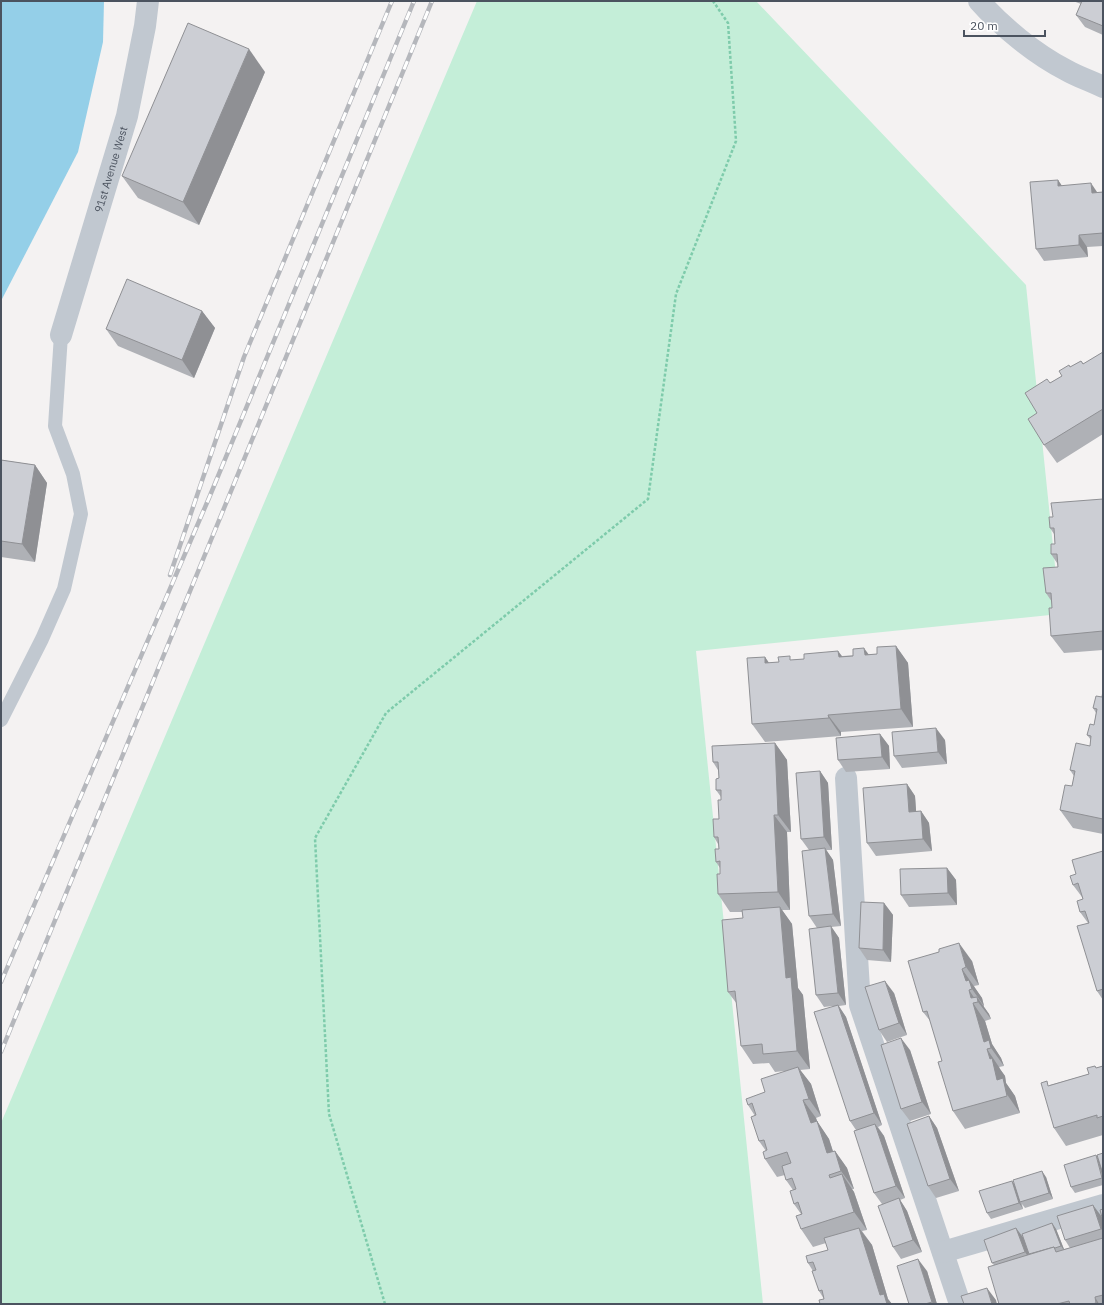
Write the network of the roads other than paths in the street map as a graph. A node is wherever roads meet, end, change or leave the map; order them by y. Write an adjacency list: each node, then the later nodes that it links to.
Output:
1 (148, 1): 4 (street, 91st Avenue West)
2 (979, 1): 3 (street)
3 (1103, 87)
4 (61, 335): 5 (lane)
5 (1, 720)
6 (846, 778): 8 (street)
7 (1103, 1205): 8 (street)
8 (943, 1252): 9 (street)
9 (960, 1304)

